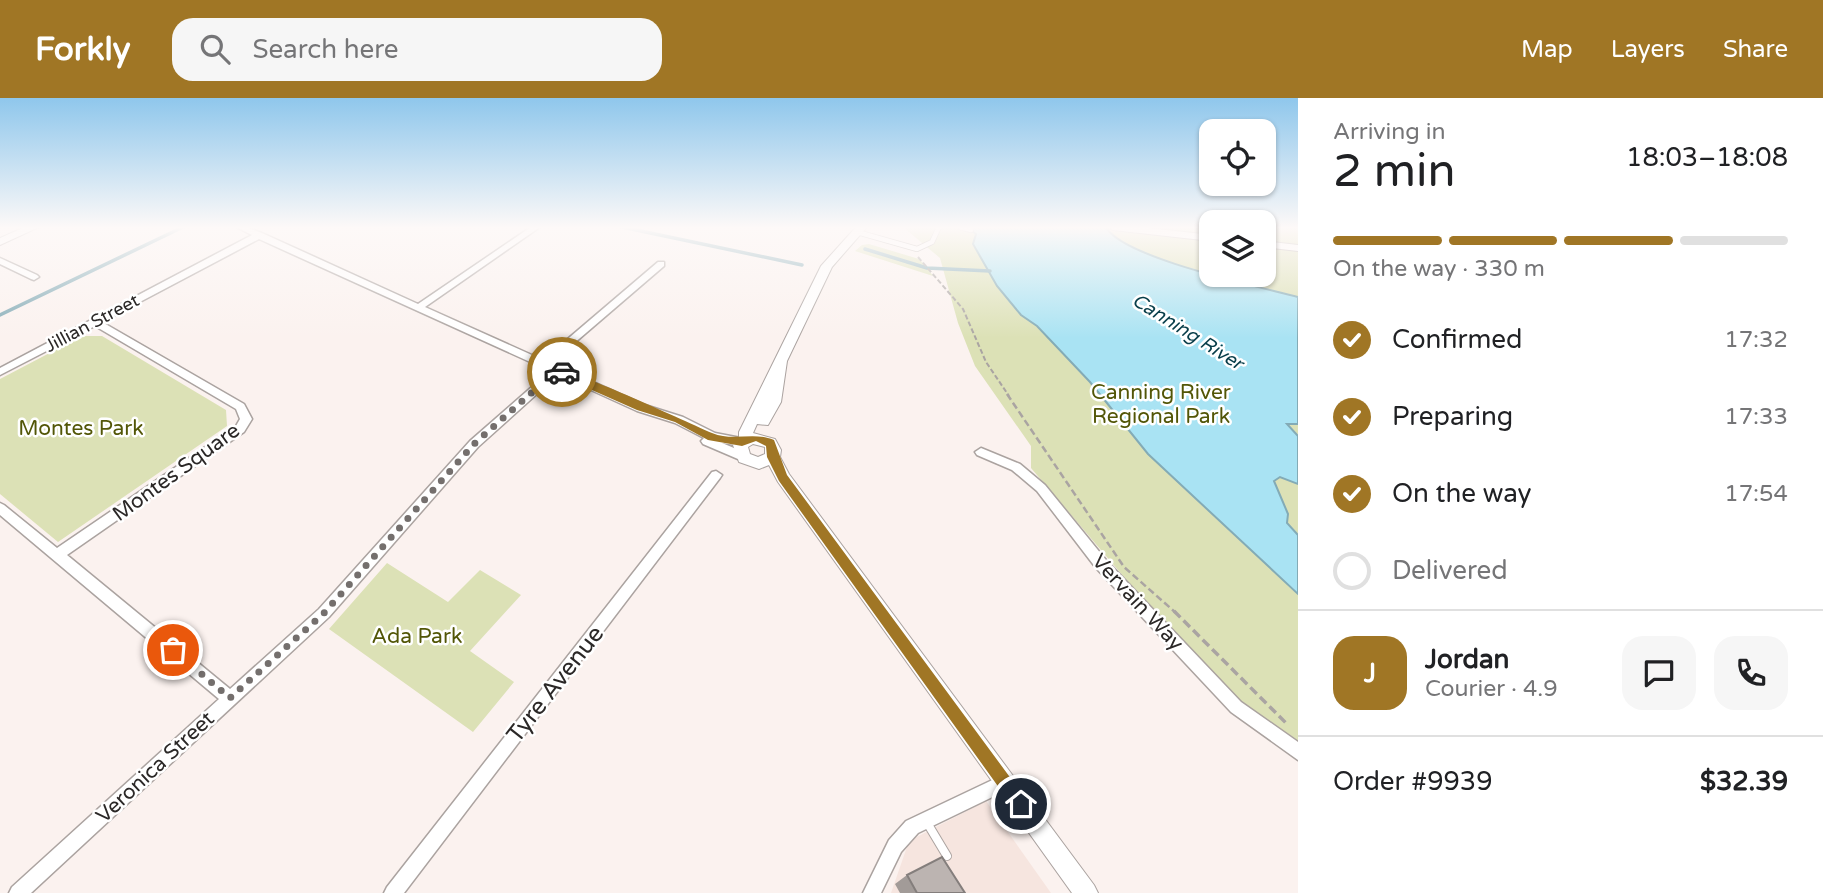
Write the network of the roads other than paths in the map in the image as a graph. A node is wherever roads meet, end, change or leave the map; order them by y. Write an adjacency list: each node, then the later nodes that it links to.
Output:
1 (7, 264): 7 (street)
2 (204, 264): 9 (street, Jillian Street)
3 (324, 264): 8 (street)
4 (482, 264): 8 (street)
5 (661, 264): 11 (street, Veronica Street)
6 (829, 264): 10 (street)
7 (34, 277)
8 (419, 307): 11 (street)
9 (95, 322): 12 (street, Jillian Street); 20 (street, Montes Square)
10 (782, 362): 14 (street); 15 (street)
11 (551, 367): 13 (street); 21 (street, Veronica Street)
12 (0, 372)
13 (641, 408): 15 (street)
14 (766, 440): 15 (street); 17 (street)
15 (743, 446): 17 (street)
16 (981, 452): 22 (street, Vervain Way)
17 (766, 460): 23 (street)
18 (716, 475): 27 (street, Tyre Avenue)
19 (0, 508): 20 (street)
20 (57, 555): 21 (street)
21 (230, 698): 26 (street, Veronica Street)
22 (1298, 752)
23 (1005, 782): 24 (street); 29 (street)
24 (925, 819): 25 (lane); 28 (street)
25 (947, 856)
26 (18, 893)
27 (393, 893)
28 (872, 893)
29 (1086, 893)

